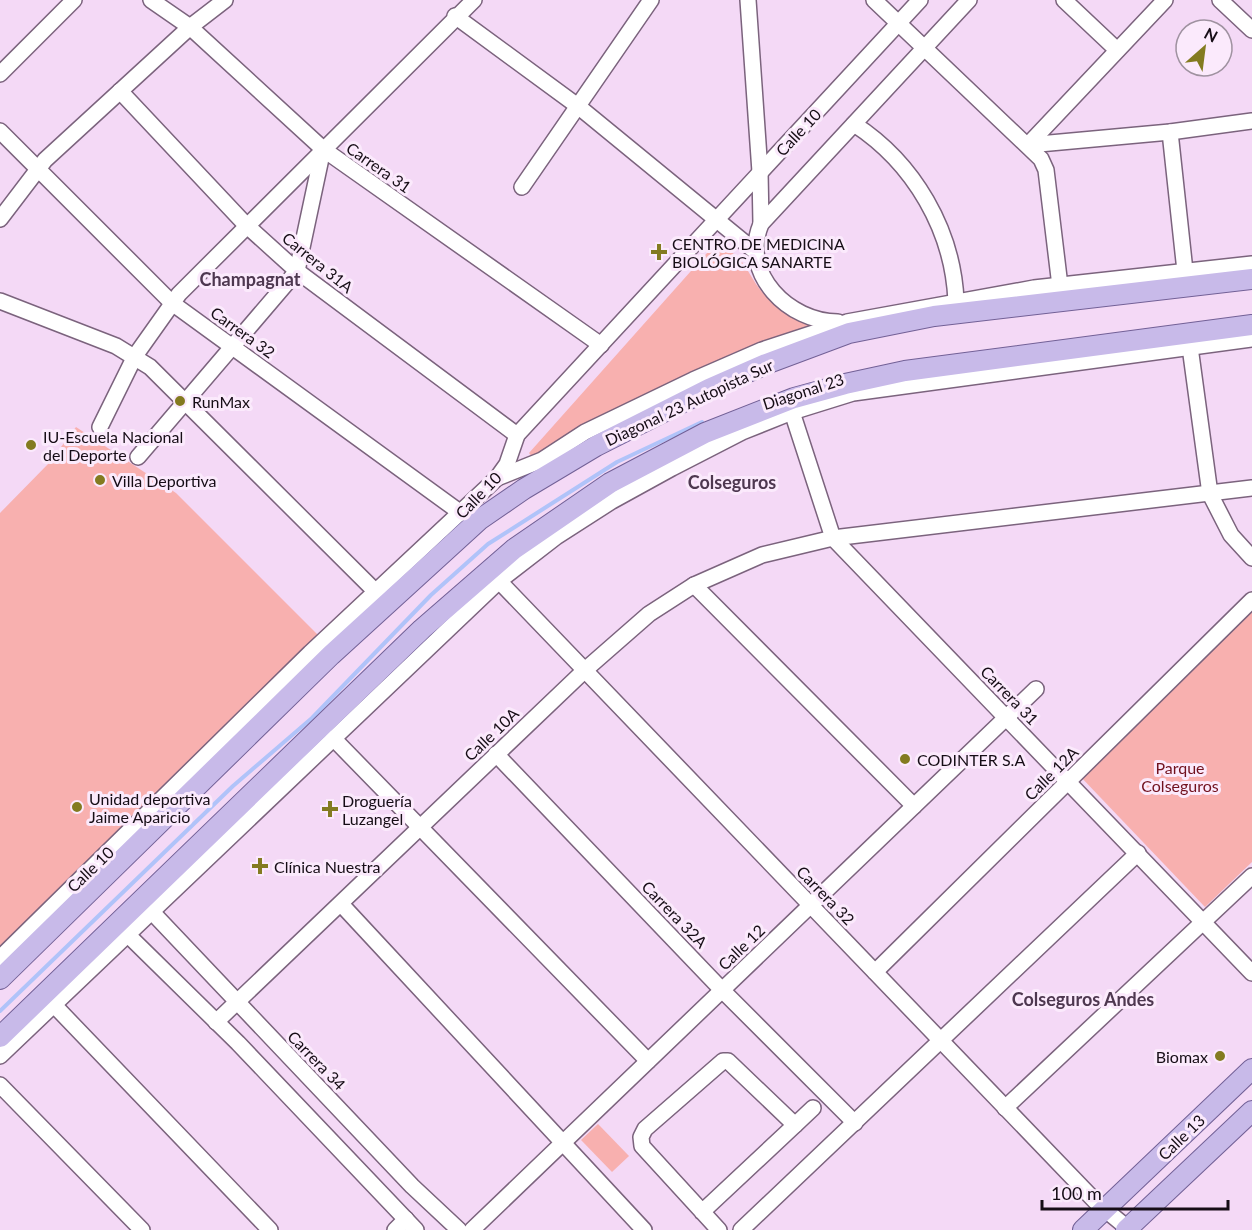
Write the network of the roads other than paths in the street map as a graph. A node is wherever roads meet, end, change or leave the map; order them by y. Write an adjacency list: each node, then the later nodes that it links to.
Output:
1 (75, 0): 19 (street)
2 (151, 0): 15 (street, Carrera 31)
3 (225, 0): 15 (street)
4 (474, 0): 13 (street)
5 (651, 0): 21 (street)
6 (748, 0): 29 (street)
7 (874, 0): 14 (street)
8 (920, 0): 14 (street, Calle 10)
9 (969, 0): 17 (street)
10 (1064, 0): 18 (street)
11 (1165, 0): 18 (street)
12 (1220, 0): 16 (street)
13 (455, 16): 21 (street); 27 (street)
14 (899, 23): 17 (street); 29 (street, Calle 10)
15 (190, 27): 20 (street); 27 (street, Carrera 31)
16 (1252, 30)
17 (925, 48): 23 (street); 26 (street)
18 (1117, 50): 26 (street)
19 (0, 74)
20 (120, 92): 28 (street); 34 (street, Carrera 31A)
21 (579, 107): 30 (street); 32 (street)
22 (1252, 122): 25 (street)
23 (854, 124): 33 (street); 43 (street)
24 (0, 131): 28 (street, Carrera 32)
25 (1170, 132): 26 (street); 38 (street)
26 (1028, 145): 41 (street)
27 (323, 149): 34 (street); 37 (street); 49 (street, Carrera 31)
28 (37, 168): 31 (street); 44 (street, Carrera 32)
29 (760, 172): 32 (street, Calle 10); 33 (street)
30 (522, 187)
31 (0, 219)
32 (718, 220): 35 (street); 49 (street, Calle 10)
33 (761, 224): 35 (street)
34 (246, 225): 37 (street, Carrera 31A); 44 (street)
35 (756, 252): 46 (street)
36 (1252, 264): 38 (street)
37 (297, 271): 50 (street); 57 (street, Carrera 31A)
38 (1185, 271): 41 (street)
39 (1252, 279): 41 (main road, Diagonal 23 Autopista Sur)
40 (1034, 288): 41 (main road); 43 (street); 45 (main road)
41 (1057, 293): 45 (main road, Diagonal 23 Autopista Sur)
42 (0, 301): 52 (street)
43 (956, 302): 46 (street)
44 (172, 303): 50 (street, Carrera 32); 52 (street)
45 (1018, 305): 53 (main road, Diagonal 23 Autopista Sur)
46 (847, 322): 53 (street)
47 (1252, 325): 69 (main road)
48 (1252, 339): 51 (street, Diagonal 23)
49 (601, 345): 57 (street, Calle 10)
50 (233, 347): 54 (street); 62 (street, Carrera 32)
51 (1190, 347): 55 (street, Diagonal 23); 61 (street)
52 (135, 356): 54 (street); 56 (street)
53 (706, 382): 59 (street); 67 (main road, Diagonal 23 Autopista Sur)
54 (187, 403): 58 (street); 67 (street)
55 (792, 412): 63 (street, Carrera 31); 65 (street, Diagonal 23)
56 (100, 427)
57 (518, 435): 59 (street, Calle 10)
58 (138, 458)
59 (497, 478): 62 (street, Calle 10)
60 (1252, 488): 61 (street, Calle 10A)
61 (1210, 494): 63 (street, Calle 10A); 64 (street)
62 (461, 513): 67 (street, Calle 10)
63 (833, 538): 66 (street, Calle 10A); 75 (street, Carrera 31)
64 (1252, 558)
65 (499, 581): 69 (street, Diagonal 23); 72 (street, Carrera 32)
66 (694, 585): 72 (street, Calle 10A); 79 (street)
67 (381, 596): 70 (street, Calle 10); 71 (main road, Calle 10)
68 (1252, 600): 78 (street, Calle 12A)
69 (427, 637): 76 (street); 96 (main road)
70 (309, 654): 71 (main road); 73 (main road); 88 (street, Calle 10)
71 (331, 655): 73 (main road, Calle 10)
72 (585, 670): 77 (street, Calle 10A); 84 (street, Carrera 32)
73 (309, 676): 91 (main road, Calle 10)
74 (1036, 689): 75 (street, Calle 12)
75 (1006, 717): 78 (street, Carrera 31); 79 (street, Calle 12)
76 (333, 738): 80 (street); 85 (street)
77 (496, 754): 80 (street, Calle 10A); 92 (street, Carrera 32A)
78 (1068, 782): 81 (street, Carrera 31); 89 (street, Calle 12A)
79 (914, 806): 84 (street, Calle 12)
80 (419, 827): 83 (street, Calle 10A); 99 (street)
81 (1138, 854): 86 (street, Carrera 31); 97 (street)
82 (1252, 876): 86 (street)
83 (342, 904): 93 (street, Calle 10A); 107 (street)
84 (811, 905): 89 (street, Carrera 32); 92 (street, Calle 12)
85 (152, 912): 87 (street); 93 (street, Carrera 34)
86 (1203, 922): 90 (street, Carrera 31); 103 (street)
87 (128, 935): 94 (street); 95 (street)
88 (0, 958)
89 (875, 972): 97 (street, Carrera 32)
90 (1252, 973)
91 (0, 979)
92 (722, 990): 99 (street, Calle 12); 105 (street, Carrera 32A)
93 (236, 1000): 95 (street, Calle 10A); 113 (street, Carrera 34)
94 (54, 1005): 98 (street); 112 (street)
95 (216, 1022): 110 (street)
96 (0, 1037)
97 (941, 1041): 103 (street, Carrera 32); 105 (street)
98 (0, 1056)
99 (648, 1061): 107 (street, Calle 12)
100 (1252, 1069): 108 (main road, Calle 13)
101 (0, 1085): 111 (street)
102 (813, 1108): 106 (street)
103 (1005, 1108): 108 (street, Carrera 32)
104 (1252, 1111): 119 (main road, Calle 13)
105 (855, 1122): 117 (street)
106 (795, 1125): 109 (street); 109 (street)
107 (563, 1143): 114 (street, Calle 12); 115 (street)
108 (1104, 1210): 118 (main road, Calle 13); 119 (street, Carrera 32)
109 (702, 1212): 116 (street)
110 (406, 1226)
111 (142, 1230)
112 (270, 1230)
113 (459, 1230)
114 (472, 1230)
115 (644, 1230)
116 (719, 1230)
117 (741, 1230)
118 (1083, 1230)
119 (1128, 1230)

